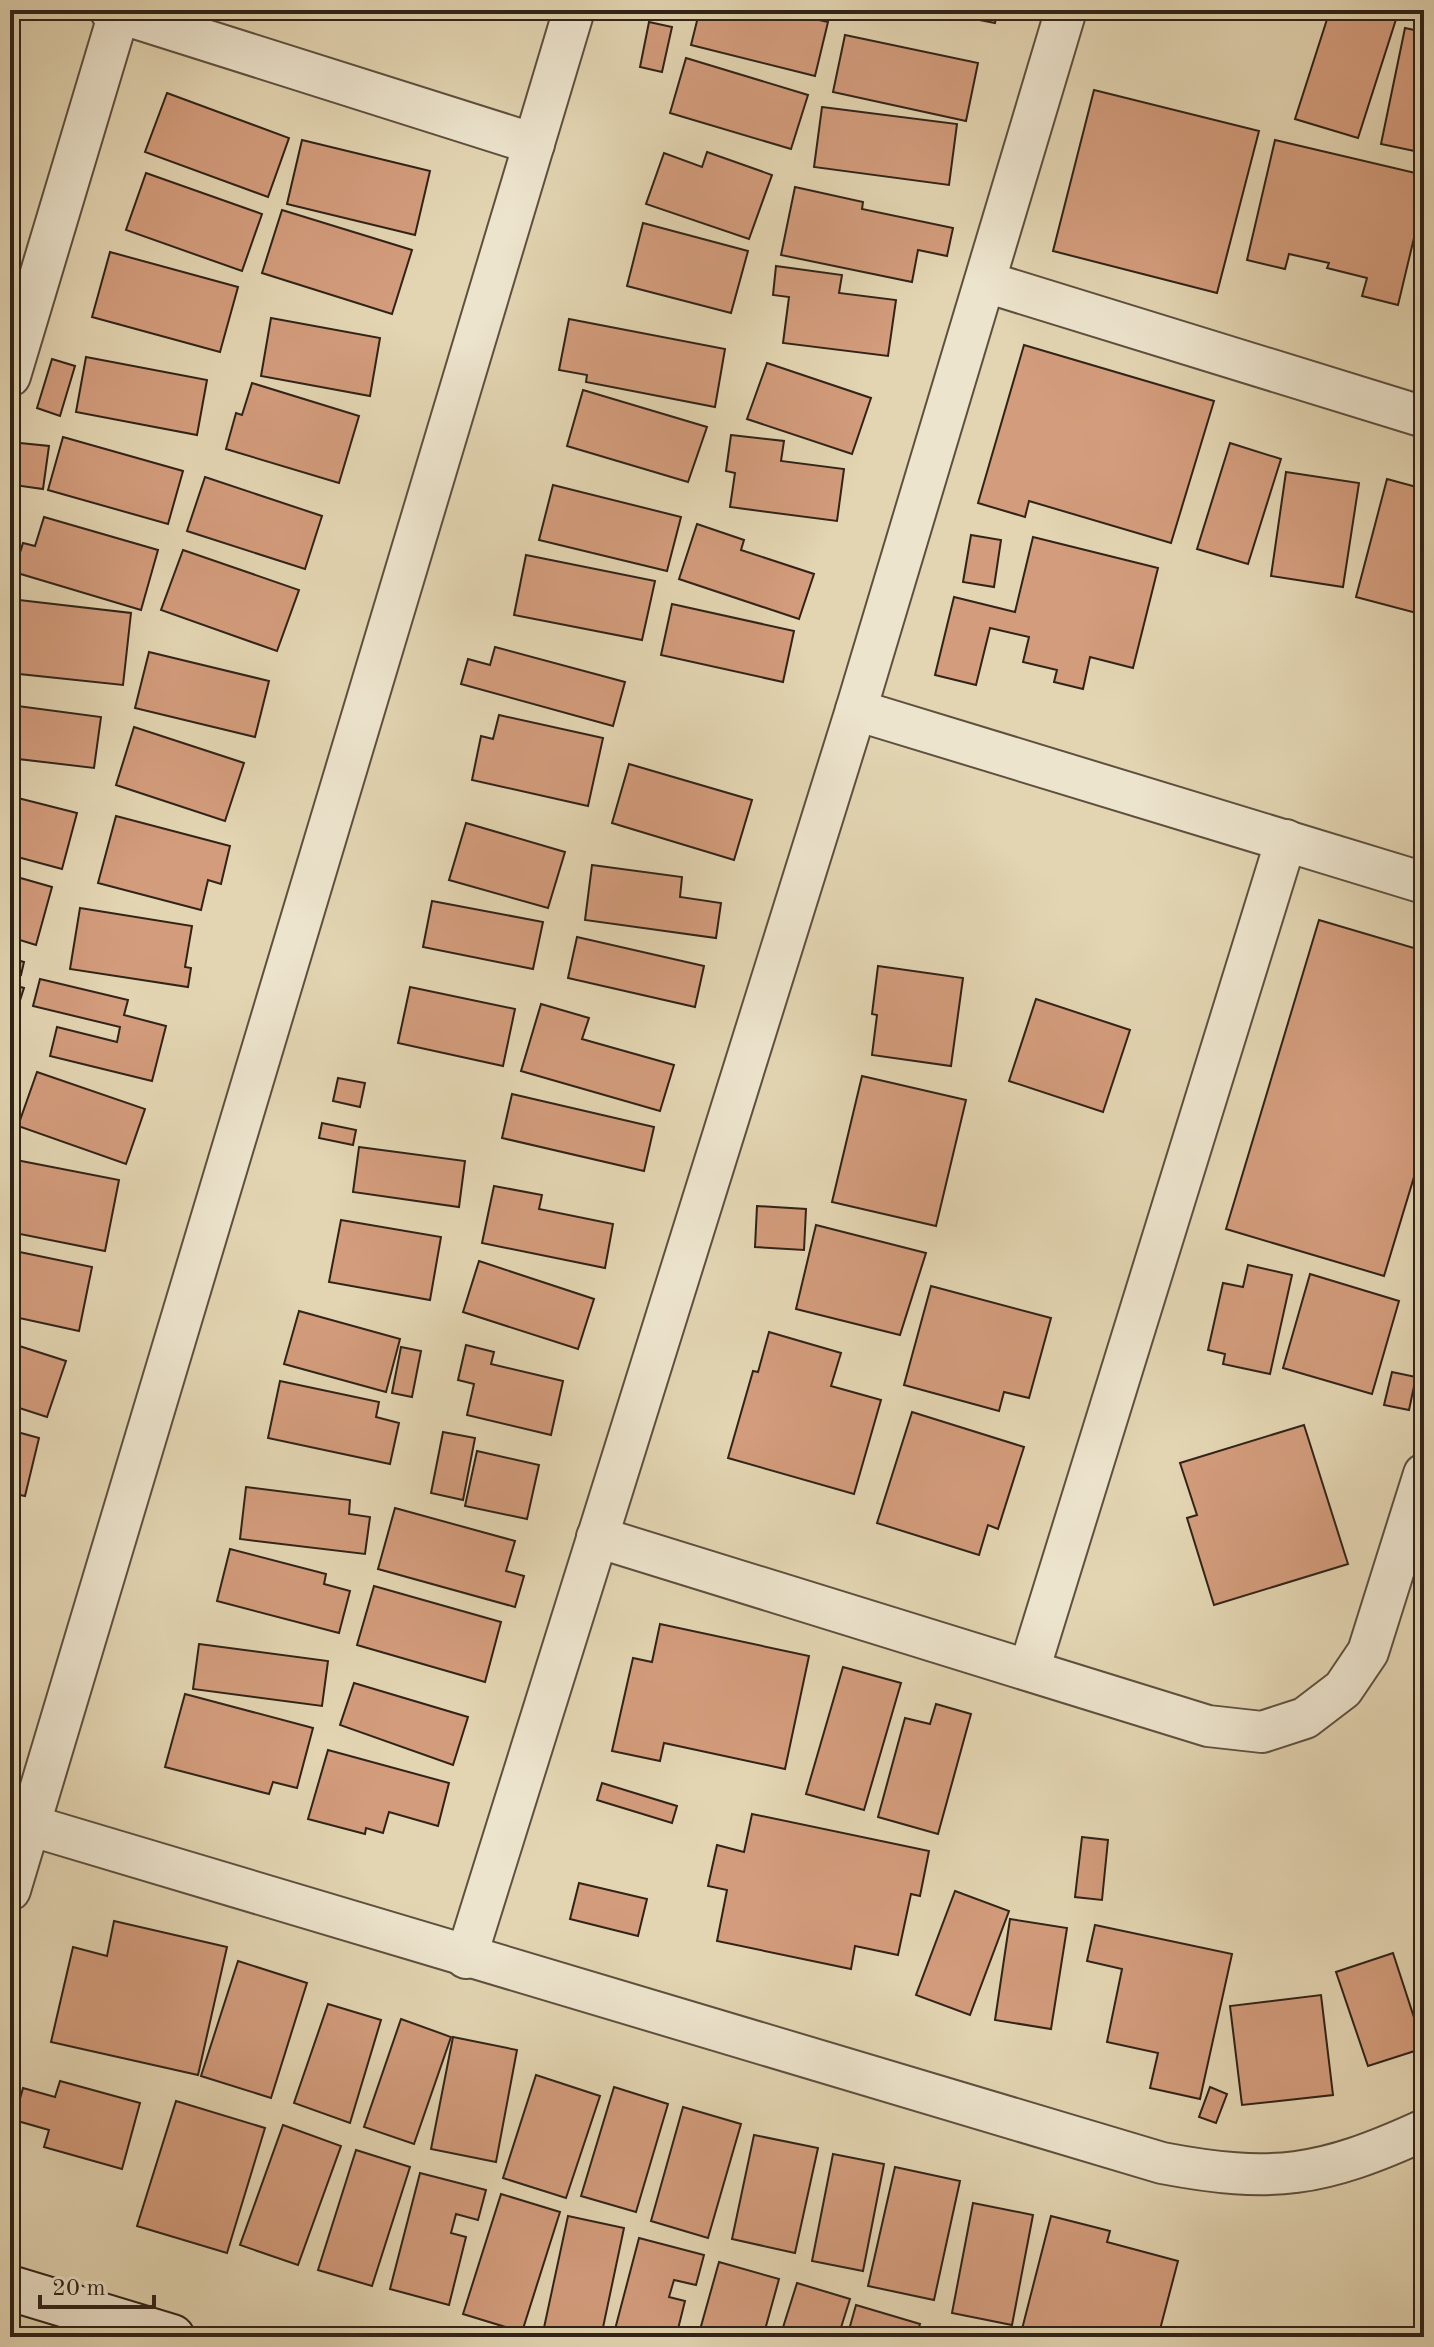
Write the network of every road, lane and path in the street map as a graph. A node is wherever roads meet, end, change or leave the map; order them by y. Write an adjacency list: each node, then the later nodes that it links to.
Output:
1 (574, 10): 4 (street)
2 (1066, 10): 5 (street)
3 (115, 11): 4 (street); 6 (street)
4 (534, 144): 14 (street)
5 (986, 282): 7 (street); 8 (street)
6 (10, 376)
7 (1424, 417)
8 (856, 710): 9 (street); 12 (street)
9 (1286, 840): 10 (street); 13 (street)
10 (1424, 883)
11 (1424, 1474): 13 (street)
12 (597, 1537): 13 (street); 16 (street)
13 (1029, 1670)
14 (29, 1825): 15 (street); 16 (street)
15 (10, 1890)
16 (466, 1958): 17 (street)
17 (1424, 2130)
18 (10, 2288): 19 (street)
19 (172, 2337)

